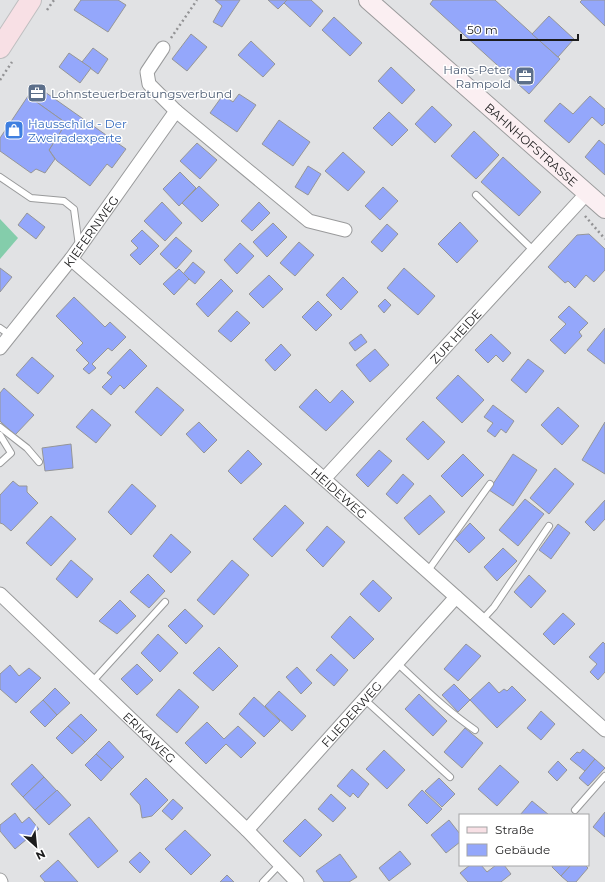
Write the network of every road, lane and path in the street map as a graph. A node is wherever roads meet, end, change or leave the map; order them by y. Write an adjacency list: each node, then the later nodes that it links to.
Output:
1 (31, 0): 4 (main road)
2 (197, 0): 5 (path)
3 (368, 0): 8 (street, BAHNHOFSTRASSE)
4 (0, 48)
5 (163, 48): 6 (street)
6 (176, 111): 11 (street); 12 (street, KIEFERNWEG)
7 (0, 177): 12 (lane)
8 (587, 193): 10 (street, BAHNHOFSTRASSE); 13 (street, ZUR HEIDE)
9 (476, 194): 13 (lane)
10 (605, 209)
11 (345, 230)
12 (79, 247): 14 (street, KIEFERNWEG)
13 (534, 251): 21 (street, ZUR HEIDE)
14 (71, 259): 15 (street, KIEFERNWEG); 21 (street, HEIDEWEG)
15 (5, 331): 16 (street, KIEFERNWEG)
16 (0, 348)
17 (0, 427): 19 (lane)
18 (0, 435): 20 (lane)
19 (40, 462)
20 (0, 463)
21 (324, 479): 24 (street, HEIDEWEG)
22 (490, 484): 24 (lane)
23 (550, 526): 28 (lane)
24 (427, 572): 26 (street, HEIDEWEG)
25 (0, 594): 30 (street, ERIKAWEG)
26 (456, 597): 28 (street, HEIDEWEG); 29 (street, FLIEDERWEG)
27 (164, 602): 30 (lane)
28 (482, 620): 33 (street, HEIDEWEG)
29 (397, 663): 31 (street, FLIEDERWEG); 32 (lane)
30 (92, 682): 37 (street, ERIKAWEG)
31 (364, 699): 35 (lane); 37 (street, FLIEDERWEG)
32 (475, 730)
33 (605, 730)
34 (605, 776): 36 (lane)
35 (450, 777)
36 (575, 810)
37 (247, 830): 38 (street, ERIKAWEG)
38 (280, 864): 39 (lane); 40 (street, ERIKAWEG)
39 (264, 882)
40 (297, 882)

